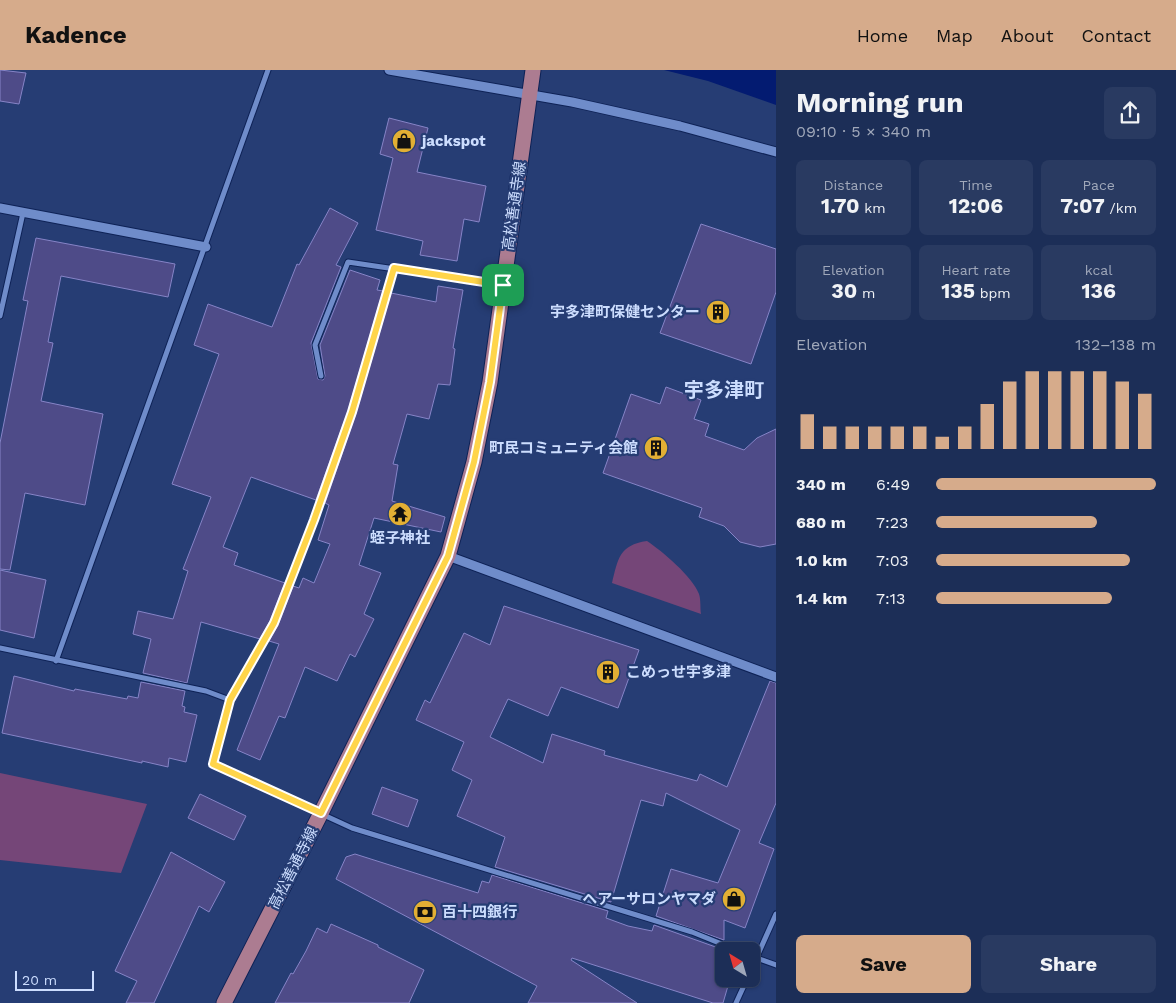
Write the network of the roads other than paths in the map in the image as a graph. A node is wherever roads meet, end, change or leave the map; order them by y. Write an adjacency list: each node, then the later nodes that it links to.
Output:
1 (268, 70): 8 (street)
2 (388, 70): 4 (street)
3 (533, 70): 4 (main road, 高松善通寺線)
4 (529, 93): 5 (street); 10 (main road, 高松善通寺線)
5 (776, 152)
6 (0, 208): 7 (street)
7 (23, 213): 8 (street); 11 (street)
8 (206, 247): 15 (street)
9 (394, 268): 10 (street); 12 (street); 17 (street)
10 (503, 285): 13 (main road, 高松善通寺線)
11 (0, 316)
12 (321, 376)
13 (448, 556): 16 (street); 18 (main road, 高松善通寺線)
14 (0, 648): 15 (street)
15 (56, 661): 17 (street)
16 (776, 677)
17 (230, 700): 18 (street)
18 (321, 813): 20 (street); 25 (main road, 高松善通寺線)
19 (776, 914): 21 (street)
20 (717, 942)
21 (760, 945)
22 (760, 959): 23 (street)
23 (776, 965)
24 (743, 988): 26 (street)
25 (224, 1003)
26 (736, 1003)

